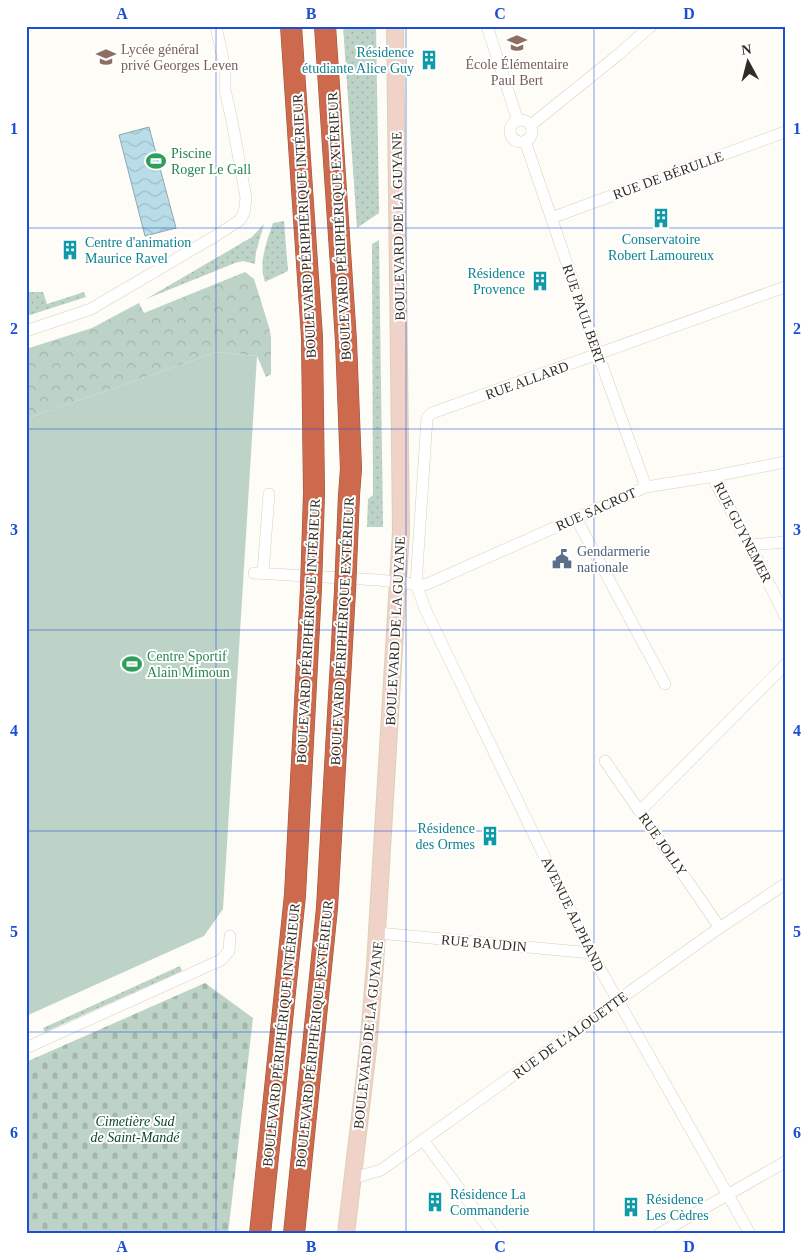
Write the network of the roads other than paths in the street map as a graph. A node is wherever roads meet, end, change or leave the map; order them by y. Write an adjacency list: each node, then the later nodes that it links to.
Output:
1 (216, 26): 15 (street)
2 (275, 26): 8 (highway)
3 (291, 26): 8 (highway, BOULEVARD PÉRIPHÉRIQUE INTÉRIEUR)
4 (325, 26): 44 (highway, BOULEVARD PÉRIPHÉRIQUE EXTÉRIEUR, bridge)
5 (395, 26): 24 (street, BOULEVARD DE LA GUYANE)
6 (487, 26): 9 (street, RUE PAUL BERT)
7 (651, 26): 10 (street)
8 (297, 106): 43 (highway, BOULEVARD PÉRIPHÉRIQUE INTÉRIEUR, bridge)
9 (518, 121): 10 (street); 12 (street, RUE PAUL BERT)
10 (531, 125): 12 (street)
11 (785, 132): 13 (street, RUE DE BÉRULLE)
12 (525, 141): 13 (street, RUE PAUL BERT)
13 (551, 218): 16 (street, RUE PAUL BERT)
14 (785, 286): 16 (street, RUE ALLARD)
15 (26, 331)
16 (598, 354): 19 (street, RUE PAUL BERT); 25 (street, RUE ALLARD)
17 (785, 462): 18 (street, RUE SACROT)
18 (715, 476): 19 (street, RUE SACROT); 23 (street, RUE GUYNEMER)
19 (646, 487): 21 (street, RUE SACROT)
20 (269, 494): 24 (street, RUE SACROT)
21 (576, 518): 25 (street, RUE SACROT); 28 (street)
22 (785, 542): 23 (street)
23 (750, 545): 26 (street, RUE GUYNEMER)
24 (398, 582): 25 (street, RUE SACROT); 33 (street, BOULEVARD DE LA GUYANE)
25 (416, 584): 35 (street, AVENUE ALPHAND)
26 (785, 616)
27 (785, 665): 30 (street)
28 (664, 684)
29 (605, 761): 30 (street, RUE JOLLY)
30 (640, 811): 32 (street, RUE JOLLY)
31 (785, 884): 32 (street, RUE DE L'ALOUETTE)
32 (720, 928): 36 (street, RUE DE L'ALOUETTE)
33 (378, 933): 35 (street, RUE BAUDIN); 40 (street, BOULEVARD DE LA GUYANE)
34 (230, 936): 37 (street)
35 (591, 953): 36 (street, AVENUE ALPHAND)
36 (617, 1001): 38 (street, RUE DE L'ALOUETTE); 41 (street, AVENUE ALPHAND)
37 (26, 1048)
38 (423, 1140): 40 (street, RUE DE L'ALOUETTE); 42 (street)
39 (785, 1162): 41 (street)
40 (353, 1178): 45 (street, BOULEVARD DE LA GUYANE)
41 (728, 1194): 46 (street); 47 (street, AVENUE ALPHAND)
42 (488, 1232)
43 (260, 1234)
44 (294, 1234)
45 (346, 1234)
46 (659, 1234)
47 (750, 1234)

